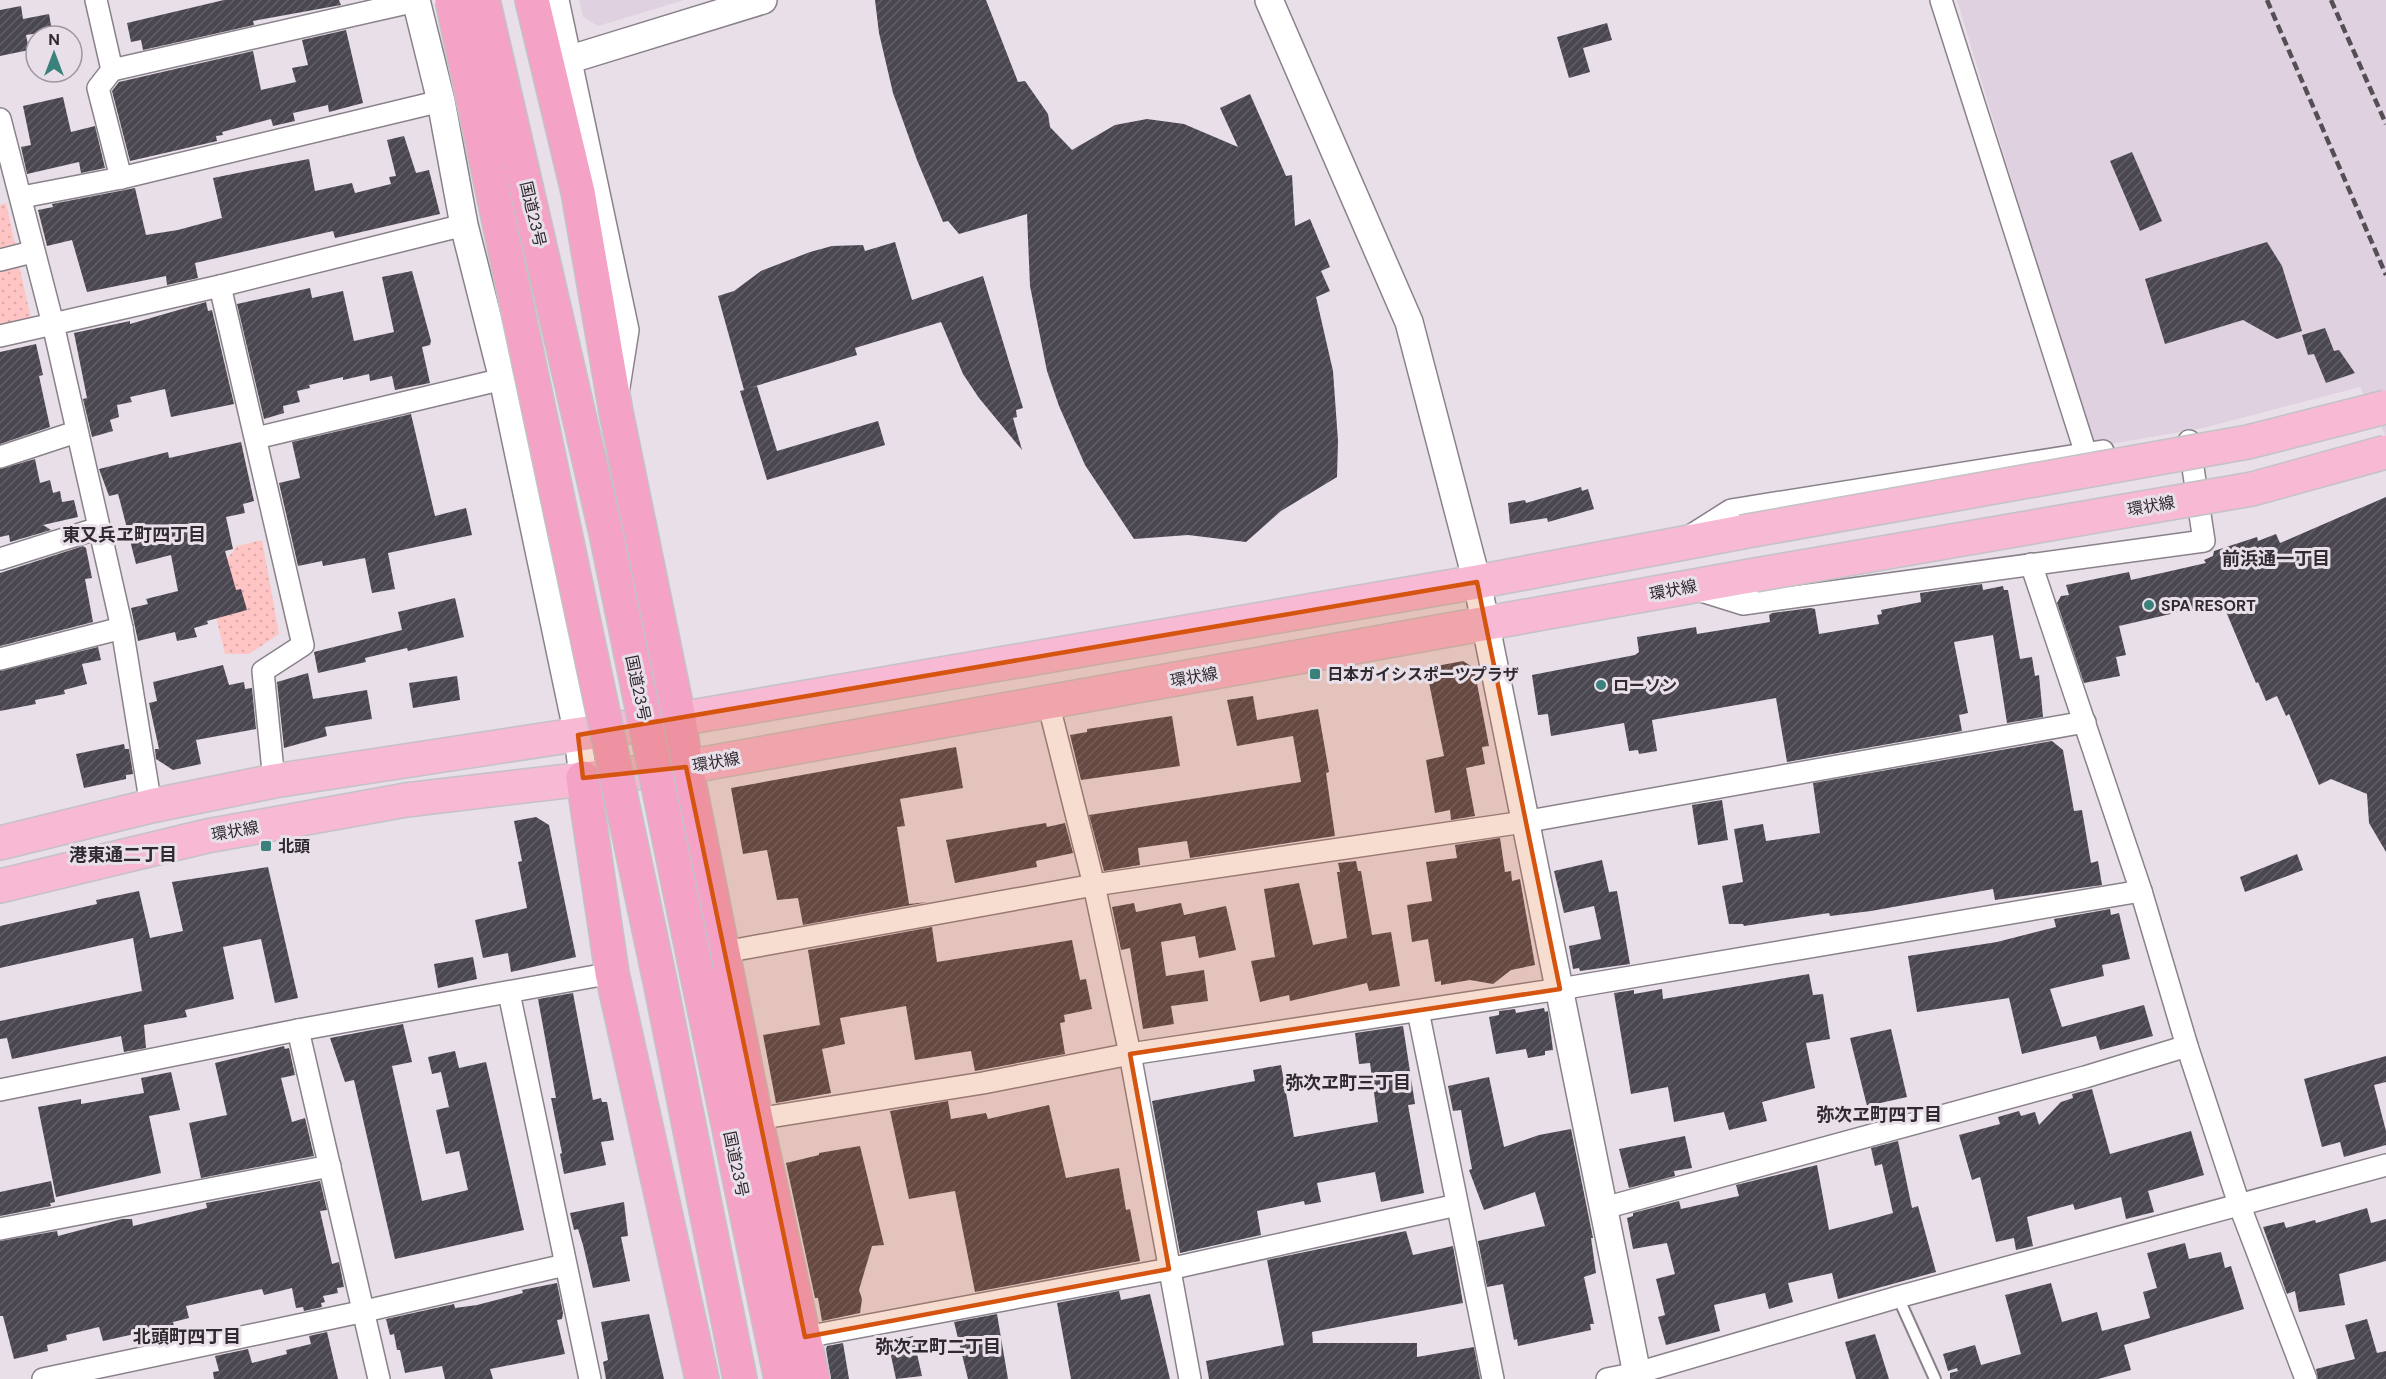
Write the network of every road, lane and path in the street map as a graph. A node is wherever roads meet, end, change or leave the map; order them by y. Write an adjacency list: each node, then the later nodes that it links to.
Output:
1 (96, 0): 11 (street)
2 (416, 0): 11 (street); 12 (street)
3 (452, 0): 79 (highway, 国道23号, bridge)
4 (483, 0): 80 (highway, 国道23号, bridge)
5 (532, 0): 25 (highway)
6 (558, 0): 10 (street)
7 (763, 0): 10 (street)
8 (1269, 0): 35 (street)
9 (1941, 0): 29 (street)
10 (571, 59): 25 (street)
11 (112, 70): 15 (street)
12 (441, 101): 15 (street); 17 (street)
13 (0, 119): 14 (street)
14 (4, 146): 16 (street)
15 (121, 178): 16 (street)
16 (22, 197): 18 (street)
17 (464, 225): 20 (street); 23 (street)
18 (32, 252): 19 (street); 21 (street)
19 (0, 260)
20 (220, 286): 21 (street); 27 (street)
21 (53, 324): 22 (street); 26 (street)
22 (0, 336)
23 (503, 379): 27 (street); 43 (street)
24 (2386, 407): 32 (main road, bridge)
25 (616, 412): 41 (highway)
26 (76, 432): 30 (street); 31 (street)
27 (256, 438): 46 (street)
28 (2386, 452): 36 (main road, 環状線, bridge)
29 (2086, 454): 32 (street); 34 (street)
30 (0, 457)
31 (99, 528): 33 (street); 38 (street)
32 (1680, 543): 35 (main road)
33 (0, 559)
34 (2031, 564): 36 (street); 42 (street)
35 (1477, 582): 37 (street); 41 (main road)
36 (1689, 587): 37 (main road, 環状線)
37 (1484, 626): 40 (main road, 環状線); 48 (street)
38 (122, 628): 39 (street); 47 (street)
39 (0, 659)
40 (1048, 702): 44 (main road, 環状線); 50 (street)
41 (679, 718): 43 (main road); 44 (highway)
42 (2085, 722): 48 (street); 52 (street)
43 (578, 735): 45 (street); 46 (main road)
44 (686, 767): 45 (main road, 環状線); 53 (highway)
45 (583, 778): 51 (main road, 環状線); 54 (highway)
46 (274, 781): 47 (main road)
47 (151, 806): 49 (main road)
48 (1524, 822): 50 (street); 55 (street)
49 (0, 843)
50 (1094, 885): 53 (street); 60 (street)
51 (0, 886)
52 (2140, 891): 55 (street); 59 (street)
53 (724, 952): 62 (highway)
54 (612, 973): 56 (street); 78 (highway)
55 (1560, 989): 57 (street); 67 (street)
56 (509, 993): 58 (street); 69 (street)
57 (1418, 1011): 60 (street); 66 (street)
58 (298, 1030): 61 (street); 64 (street)
59 (2187, 1046): 65 (street); 67 (street)
60 (1130, 1054): 62 (street); 70 (street)
61 (0, 1090)
62 (756, 1119): 73 (highway)
63 (2386, 1165): 65 (street)
64 (330, 1166): 68 (street); 72 (street)
65 (2239, 1204): 71 (street); 86 (street)
66 (1457, 1205): 70 (street); 83 (street)
67 (1604, 1208): 74 (street)
68 (0, 1229)
69 (565, 1265): 72 (street); 77 (street)
70 (1168, 1269): 73 (street); 82 (street)
71 (1898, 1297): 74 (street); 85 (lane)
72 (365, 1311): 75 (street); 76 (street)
73 (805, 1337): 81 (highway)
74 (1638, 1376): 84 (street)
75 (43, 1379)
76 (379, 1379)
77 (590, 1379)
78 (702, 1379)
79 (740, 1379)
80 (781, 1379)
81 (813, 1379)
82 (1190, 1379)
83 (1493, 1379)
84 (1607, 1379)
85 (1935, 1379)
86 (2306, 1379)

